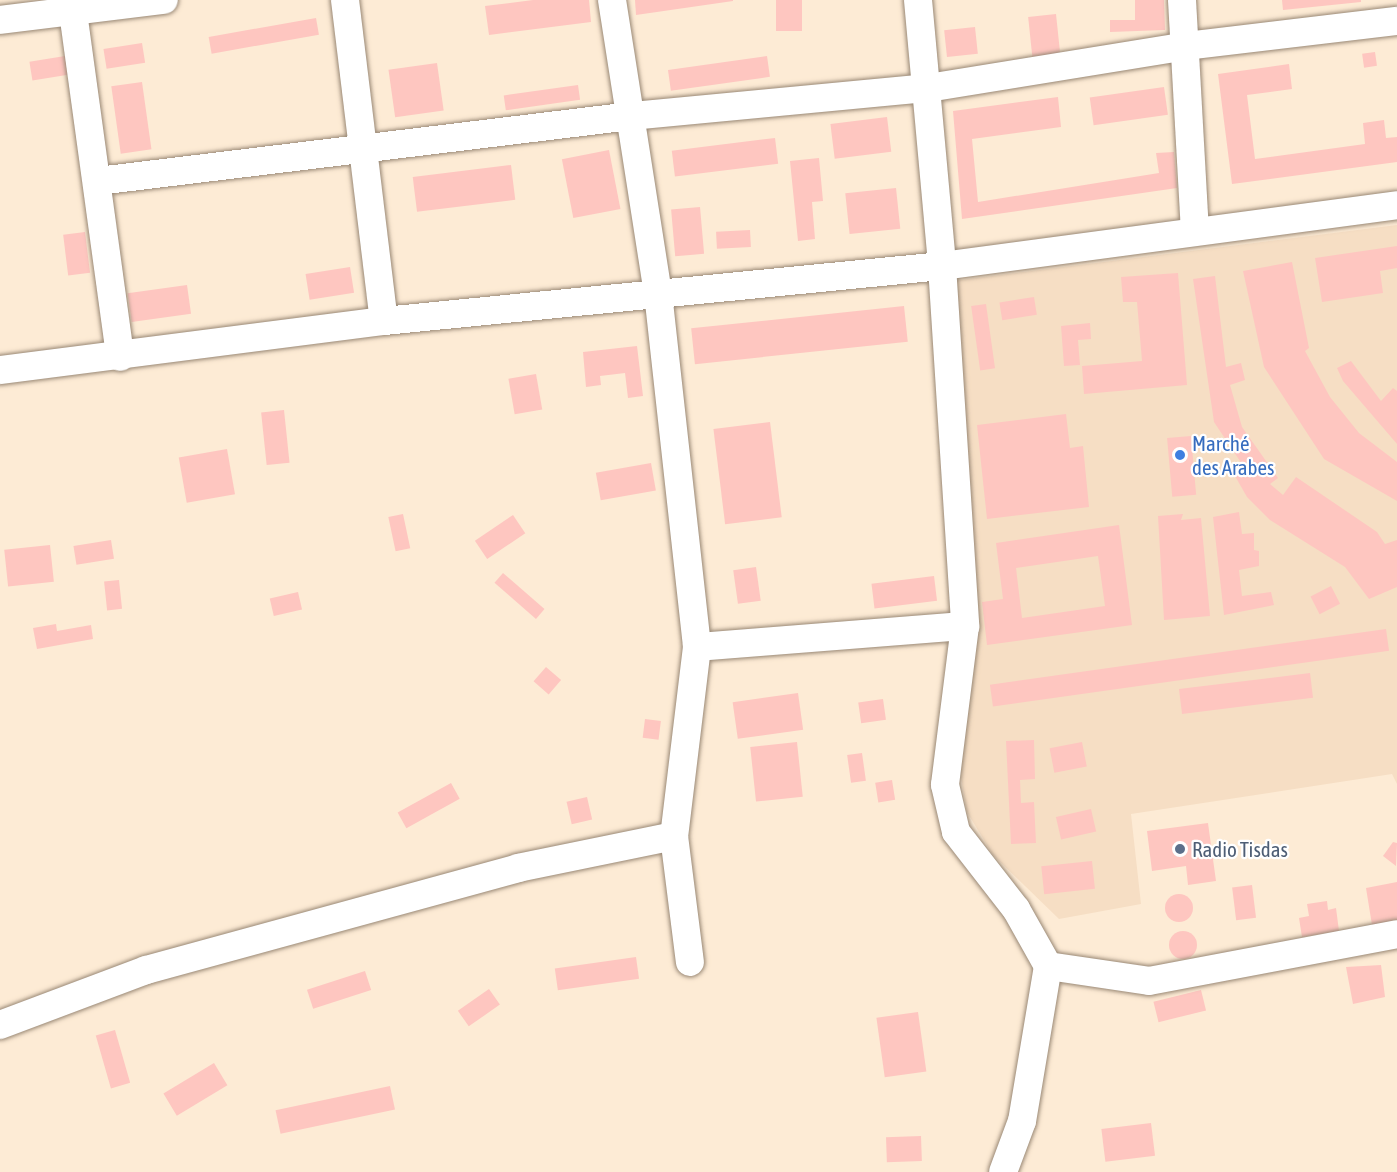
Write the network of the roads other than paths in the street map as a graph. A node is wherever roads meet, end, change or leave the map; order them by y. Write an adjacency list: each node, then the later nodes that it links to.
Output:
1 (164, 0): 6 (street)
2 (345, 0): 12 (street)
3 (612, 0): 11 (street)
4 (918, 0): 10 (street)
5 (1182, 0): 9 (street)
6 (73, 12): 7 (street); 13 (street)
7 (0, 20)
8 (1397, 21): 9 (street)
9 (1186, 46): 10 (street); 15 (street)
10 (928, 87): 11 (street); 16 (street)
11 (631, 116): 12 (street); 17 (street)
12 (362, 151): 13 (street); 18 (street)
13 (98, 181): 19 (street)
14 (1397, 205): 15 (street)
15 (1195, 231): 16 (street)
16 (942, 266): 17 (street); 21 (street)
17 (658, 293): 18 (street); 22 (street)
18 (384, 321): 19 (street)
19 (120, 357): 20 (street)
20 (0, 370)
21 (964, 626): 22 (street); 26 (street)
22 (697, 647): 23 (street)
23 (674, 836): 25 (street); 27 (street)
24 (1397, 934): 26 (street)
25 (690, 962)
26 (1048, 966): 28 (street)
27 (0, 1025)
28 (1003, 1172)

